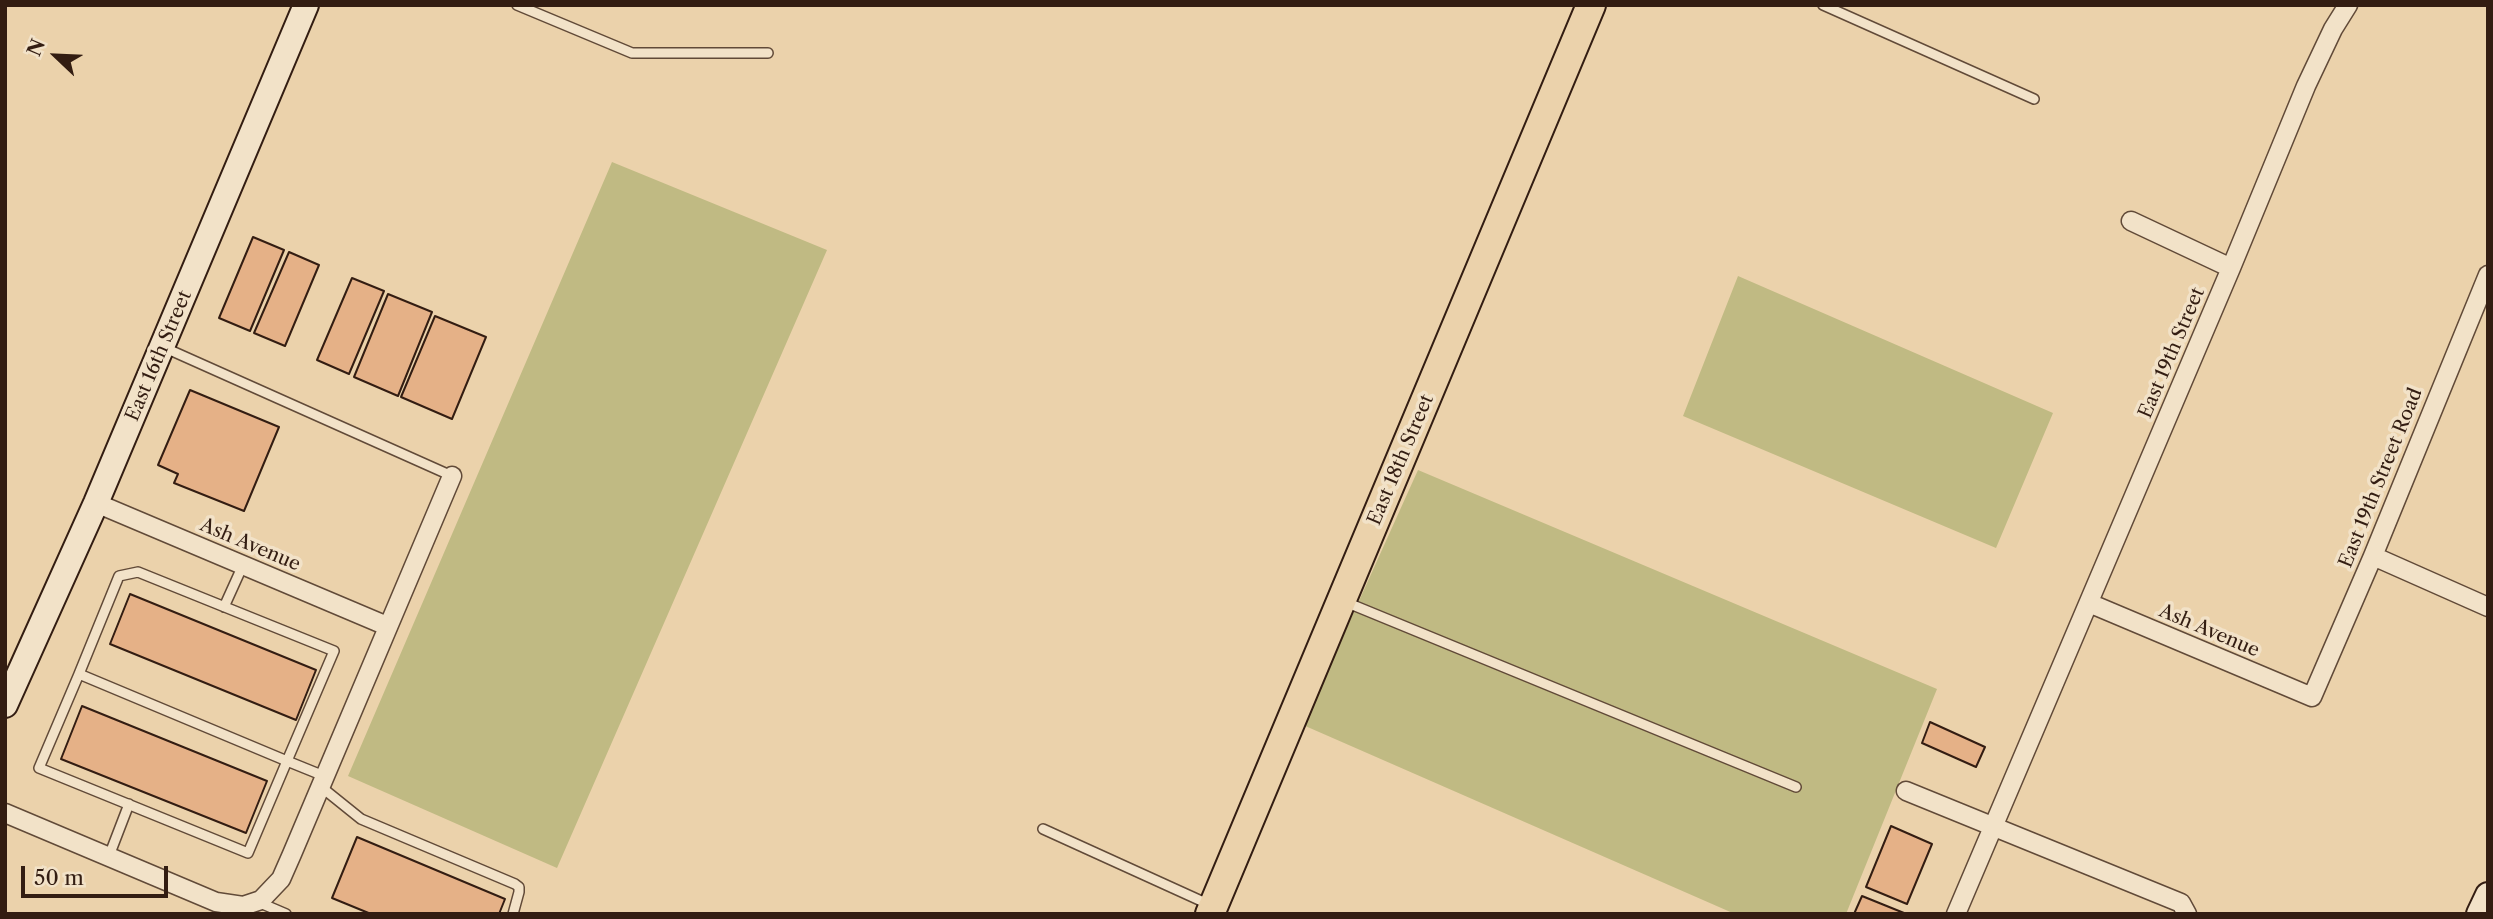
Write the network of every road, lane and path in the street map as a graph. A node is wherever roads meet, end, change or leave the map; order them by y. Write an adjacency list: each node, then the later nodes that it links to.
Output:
1 (306, 5): 11 (street, East 16th Street)
2 (517, 5): 6 (lane)
3 (1591, 5): 16 (main road, East 18th Street)
4 (1823, 5): 7 (lane)
5 (2348, 5): 9 (street, East 19th Street)
6 (768, 53)
7 (2034, 99)
8 (2131, 221): 9 (street)
9 (2231, 268): 17 (street, East 19th Street)
10 (2488, 275): 14 (street, East 19th Street Road)
11 (163, 346): 12 (lane); 13 (street, East 16th Street)
12 (452, 476): 20 (street)
13 (96, 503): 15 (street, Ash Avenue); 23 (street, East 16th Street)
14 (2373, 556): 19 (street); 22 (street, East 19th Street Road)
15 (243, 565): 18 (lane); 20 (street, Ash Avenue)
16 (1342, 600): 26 (lane); 35 (main road, East 18th Street)
17 (2089, 603): 22 (street, Ash Avenue); 30 (street, East 19th Street)
18 (224, 607): 21 (lane); 24 (lane)
19 (2488, 607)
20 (387, 626): 25 (street)
21 (79, 674): 24 (lane); 28 (lane)
22 (2312, 697)
23 (5, 705)
24 (287, 761): 25 (lane); 28 (lane)
25 (322, 781): 34 (street); 37 (lane)
26 (1796, 787)
27 (1906, 791): 30 (street)
28 (130, 804): 32 (lane)
29 (5, 813): 32 (street)
30 (1994, 827): 38 (street, East 19th Street); 39 (street)
31 (1043, 829): 35 (lane)
32 (109, 856): 34 (street)
33 (2488, 895): 40 (street)
34 (257, 901): 36 (lane)
35 (1212, 910)
36 (286, 914)
37 (513, 914)
38 (1956, 914)
39 (2188, 914)
40 (2480, 914)

